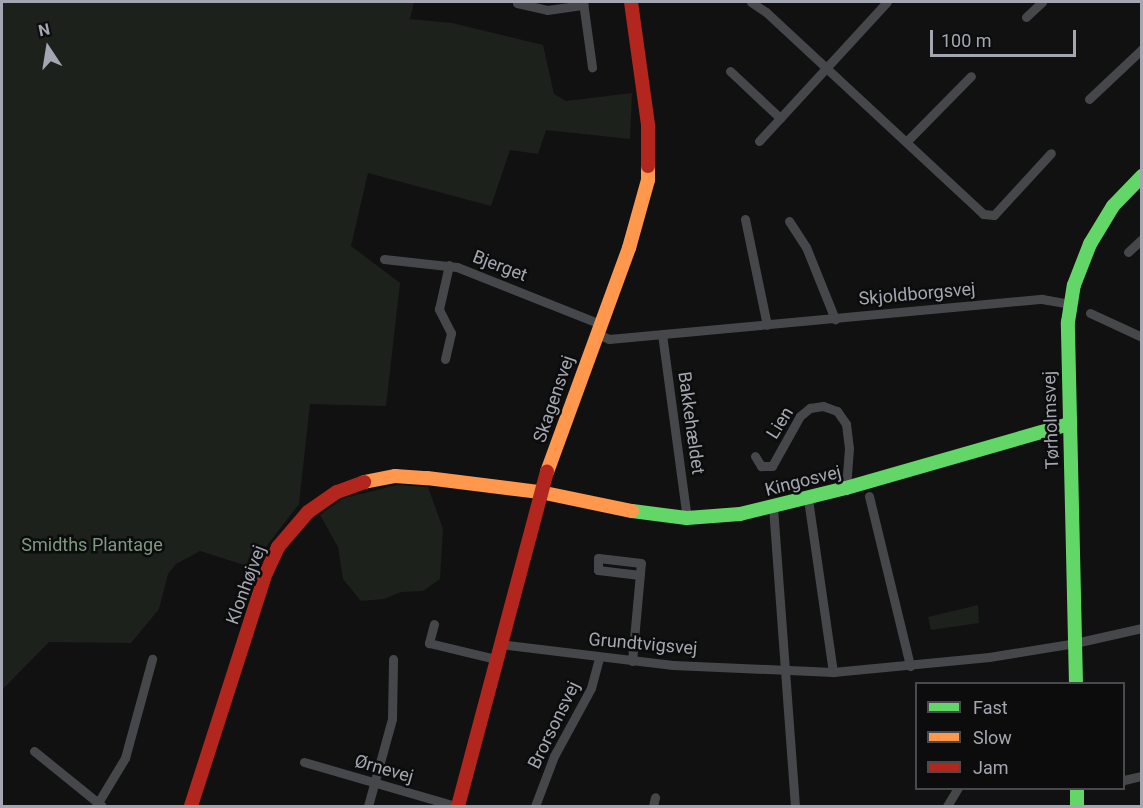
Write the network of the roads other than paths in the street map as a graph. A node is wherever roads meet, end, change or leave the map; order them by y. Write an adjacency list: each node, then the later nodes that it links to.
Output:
1 (631, 2): 29 (street, Skagensvej)
2 (751, 2): 10 (street)
3 (887, 2): 10 (street)
4 (1042, 2): 7 (street)
5 (517, 3): 6 (street)
6 (583, 3): 9 (street)
7 (1026, 17)
8 (1142, 49): 13 (street)
9 (592, 67)
10 (826, 68): 14 (street); 16 (street)
11 (730, 71): 14 (street)
12 (971, 76): 16 (street)
13 (1089, 99)
14 (780, 118): 15 (street)
15 (759, 141)
16 (907, 141): 17 (street)
17 (1051, 153)
18 (1142, 176): 25 (street, Tørholmsvej)
19 (745, 219): 28 (street)
20 (789, 221): 27 (street)
21 (1142, 239): 22 (street)
22 (1128, 252)
23 (384, 259): 24 (street, Bjerget)
24 (449, 265): 29 (street, Bjerget); 32 (street)
25 (1070, 304): 27 (street, Skjoldborgsvej); 33 (street, Tørholmsvej)
26 (1090, 313): 31 (street)
27 (835, 319): 28 (street, Skjoldborgsvej)
28 (766, 325): 30 (street, Skjoldborgsvej)
29 (598, 329): 30 (street, Skjoldborgsvej); 36 (street, Skagensvej)
30 (662, 334): 40 (street, Bakkehældet)
31 (1142, 337)
32 (445, 358)
33 (1069, 424): 35 (street, Kingosvej); 44 (street, Tørholmsvej)
34 (755, 456): 35 (street, Lien)
35 (846, 488): 38 (street, Kingosvej)
36 (540, 492): 40 (street, Kingosvej); 45 (street, Skagensvej); 63 (street, Klonhøjvej)
37 (869, 496): 51 (street)
38 (808, 499): 39 (street, Kingosvej); 53 (street)
39 (773, 507): 40 (street, Kingosvej); 52 (street)
40 (687, 518)
41 (640, 575): 50 (street)
42 (434, 624): 49 (street)
43 (1142, 628): 44 (street, Grundtvigsvej)
44 (1075, 643): 51 (street, Grundtvigsvej); 54 (street, Tørholmsvej)
45 (499, 644): 46 (street, Grundtvigsvej); 49 (street, Skagensvej)
46 (599, 658): 50 (street, Grundtvigsvej); 66 (street, Brorsonsvej)
47 (152, 659): 62 (street)
48 (393, 659): 59 (street)
49 (495, 659): 65 (street, Skagensvej)
50 (632, 661): 52 (street, Grundtvigsvej)
51 (910, 666): 53 (street, Grundtvigsvej)
52 (785, 671): 53 (street, Grundtvigsvej); 67 (street)
53 (833, 672)
54 (1076, 682)
55 (34, 751): 62 (street)
56 (304, 762): 59 (street, Ørnevej)
57 (1142, 776): 58 (street)
58 (1125, 780)
59 (374, 783): 64 (street); 65 (street, Ørnevej)
60 (957, 790): 68 (street)
61 (1077, 790): 69 (street)
62 (99, 805)
63 (191, 807)
64 (368, 807)
65 (456, 807)
66 (535, 807)
67 (795, 807)
68 (947, 807)
69 (1077, 807)

